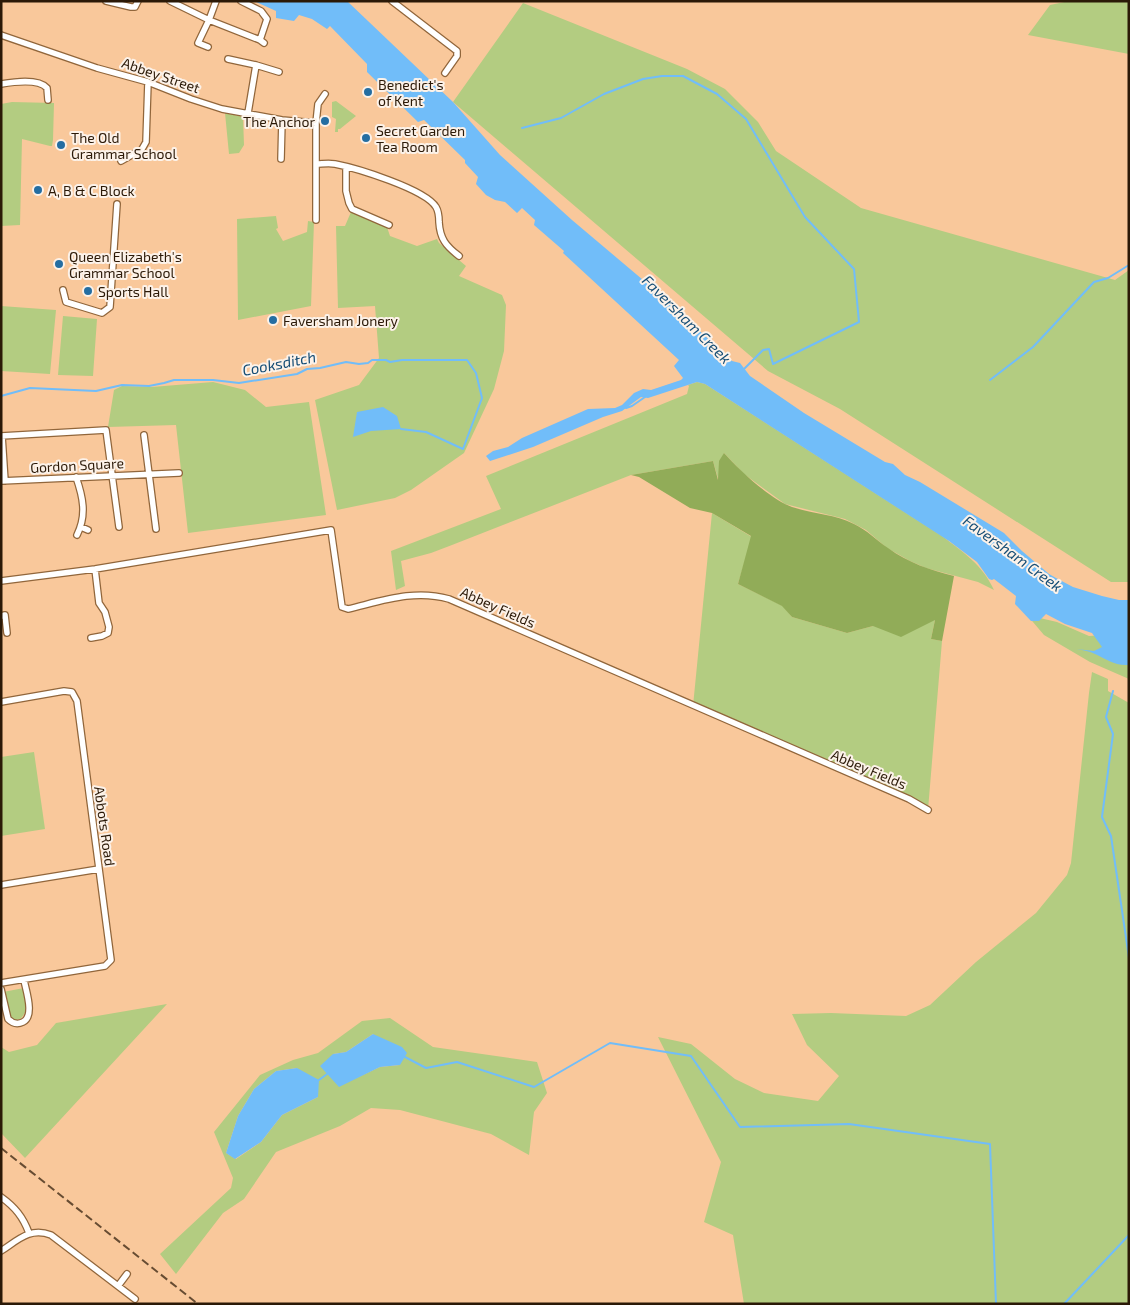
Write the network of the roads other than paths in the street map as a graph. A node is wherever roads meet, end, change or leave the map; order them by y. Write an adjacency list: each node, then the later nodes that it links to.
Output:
1 (106, 1): 2 (street)
2 (138, 1)
3 (170, 1): 7 (street)
4 (216, 1): 7 (street)
5 (241, 1): 7 (street)
6 (392, 1): 13 (street)
7 (209, 20): 9 (street)
8 (1, 35): 14 (street, Abbey Street)
9 (208, 47)
10 (228, 59): 11 (street)
11 (256, 65): 12 (street); 18 (street)
12 (279, 72)
13 (445, 73)
14 (148, 82): 18 (street, Abbey Street); 22 (street)
15 (1, 84): 17 (street)
16 (325, 94): 20 (street)
17 (48, 100)
18 (248, 112): 19 (street, Abbey Street)
19 (282, 120): 20 (street, Abbey Street); 21 (street)
20 (316, 124): 23 (street)
21 (281, 159)
22 (124, 160)
23 (316, 164): 24 (street); 26 (street)
24 (346, 167): 27 (street); 28 (street)
25 (117, 204): 29 (street)
26 (316, 220)
27 (389, 225)
28 (459, 256)
29 (63, 290)
30 (144, 435): 33 (street)
31 (2, 436): 34 (street, Gordon Square); 36 (street, Gordon Square)
32 (178, 473): 33 (street, Gordon Square)
33 (150, 474): 34 (street, Gordon Square); 39 (street)
34 (112, 476): 35 (street, Gordon Square); 38 (street)
35 (76, 477): 36 (street, Gordon Square); 37 (street)
36 (3, 481)
37 (81, 527): 40 (street); 41 (street)
38 (119, 527)
39 (156, 529)
40 (88, 530)
41 (78, 535)
42 (95, 569): 43 (street, Abbey Fields); 46 (street); 48 (street, Abbey Fields)
43 (1, 581)
44 (1, 616): 45 (street)
45 (7, 633)
46 (91, 638)
47 (1, 702): 49 (street, Abbots Road)
48 (928, 810)
49 (99, 869): 50 (street); 51 (street, Abbots Road)
50 (1, 885)
51 (24, 980): 52 (street); 53 (street)
52 (1, 983)
53 (1, 989)
54 (1, 1197): 55 (street)
55 (28, 1234): 56 (street); 58 (street)
56 (1, 1251)
57 (127, 1274): 58 (street)
58 (118, 1286): 59 (street)
59 (135, 1299)

